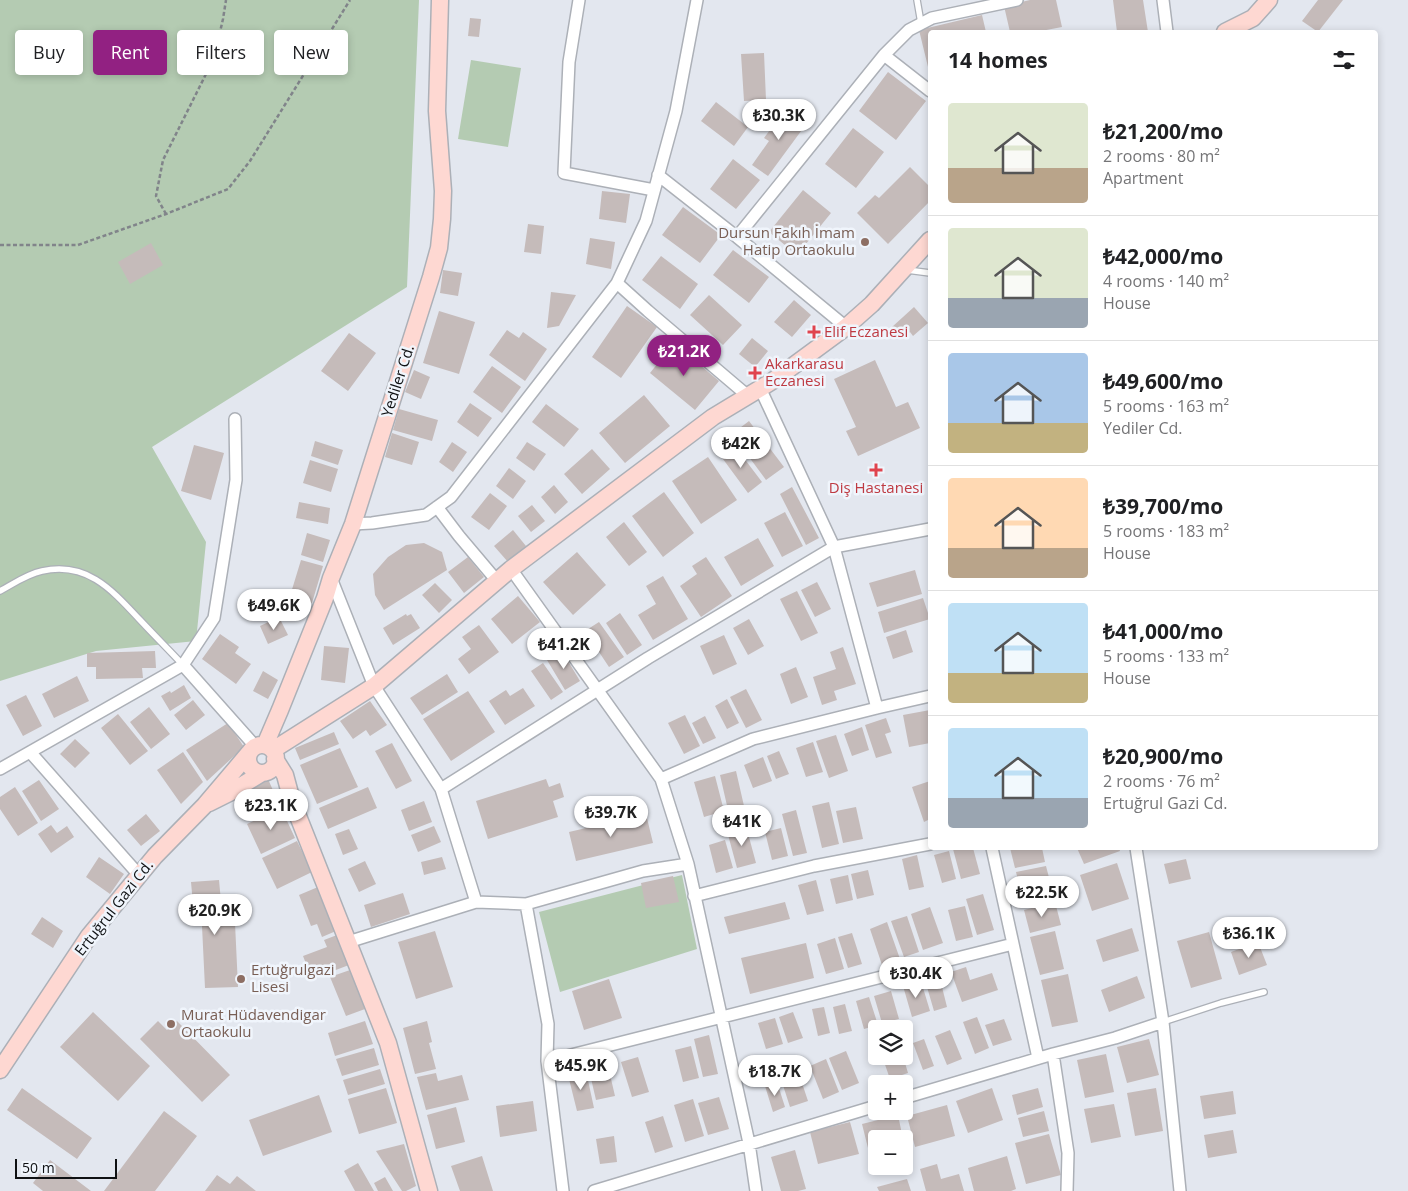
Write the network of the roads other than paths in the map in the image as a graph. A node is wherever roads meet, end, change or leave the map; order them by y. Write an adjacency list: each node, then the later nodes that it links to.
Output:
1 (440, 0): 24 (street, Yediler Cd.)
2 (580, 0): 14 (street)
3 (697, 0): 13 (street)
4 (917, 0): 8 (lane)
5 (1017, 0): 8 (street)
6 (1163, 0): 9 (street)
7 (1269, 0): 10 (street)
8 (921, 22): 11 (street)
9 (1167, 30)
10 (1229, 30)
11 (884, 55): 12 (street); 15 (street)
12 (928, 89)
13 (658, 175): 14 (street); 15 (street)
14 (654, 190): 19 (street)
15 (737, 236): 20 (street)
16 (928, 242): 17 (street)
17 (904, 270): 18 (lane); 20 (street)
18 (928, 273)
19 (617, 283): 21 (street); 23 (street)
20 (846, 327): 21 (street)
21 (754, 392): 26 (street); 27 (street)
22 (235, 419): 31 (street)
23 (437, 507): 24 (street); 29 (street)
24 (353, 524): 28 (street, Yediler Cd.)
25 (928, 528): 26 (street)
26 (834, 547): 33 (street); 35 (street)
27 (511, 569): 29 (street); 33 (street)
28 (331, 578): 32 (street); 37 (street, Yediler Cd.)
29 (498, 581): 32 (street)
30 (0, 591): 31 (lane)
31 (183, 665): 36 (street); 37 (street)
32 (374, 686): 37 (street); 40 (street)
33 (598, 690): 39 (street); 40 (street)
34 (928, 696): 35 (street)
35 (877, 708): 39 (street)
36 (30, 752): 38 (street); 46 (street)
37 (263, 757): 41 (street); 41 (street); 50 (street)
38 (0, 769)
39 (661, 779): 45 (street)
40 (441, 790): 48 (street)
41 (205, 805): 46 (street, Ertuğrul Gazi Cd.)
42 (928, 844): 47 (street)
43 (992, 850): 51 (street)
44 (1136, 850): 54 (street)
45 (688, 864): 47 (street); 49 (street)
46 (139, 875): 58 (street, Ertuğrul Gazi Cd.)
47 (694, 896): 53 (street)
48 (476, 902): 49 (street); 50 (street)
49 (526, 904): 57 (street)
50 (348, 942): 62 (street)
51 (1013, 944): 53 (street); 56 (street)
52 (1264, 992): 54 (lane)
53 (721, 1016): 57 (street); 61 (street)
54 (1163, 1022): 55 (street); 67 (street)
55 (1054, 1054): 56 (street); 66 (street)
56 (1038, 1058): 59 (street)
57 (547, 1061): 63 (street)
58 (0, 1070)
59 (913, 1095)
60 (868, 1108): 61 (street)
61 (749, 1143): 64 (street); 65 (street)
62 (430, 1191)
63 (563, 1191)
64 (594, 1191)
65 (756, 1191)
66 (1067, 1191)
67 (1180, 1191)

